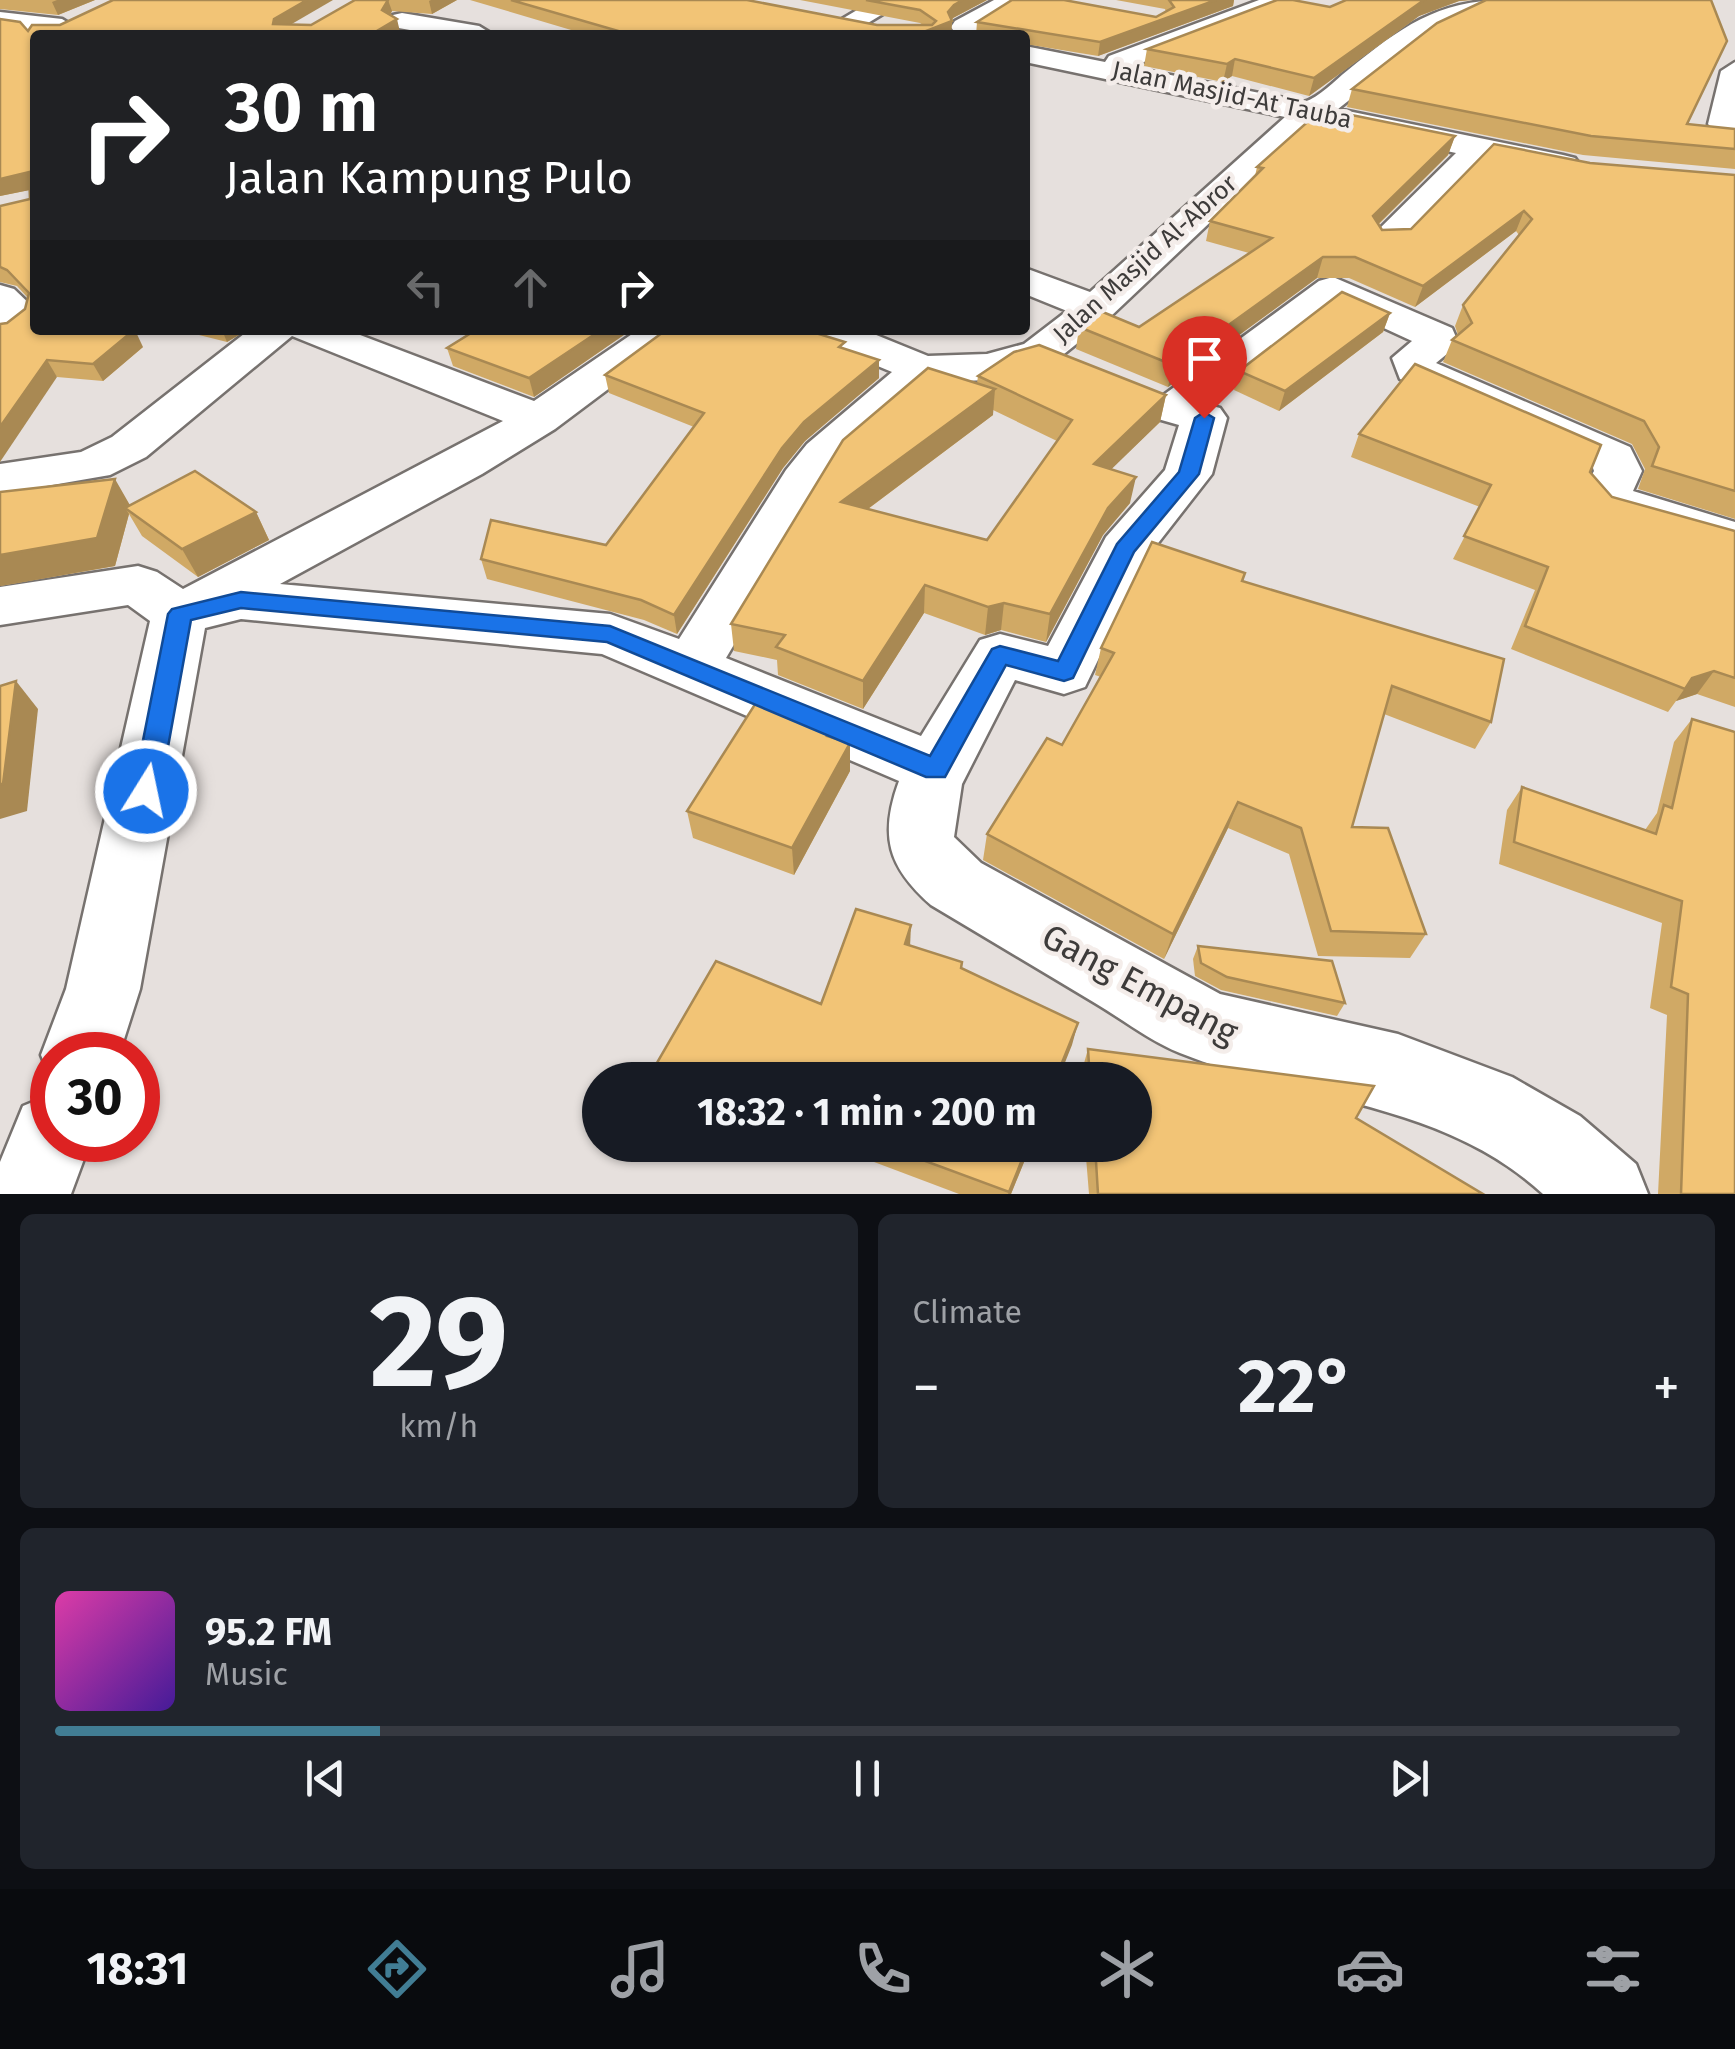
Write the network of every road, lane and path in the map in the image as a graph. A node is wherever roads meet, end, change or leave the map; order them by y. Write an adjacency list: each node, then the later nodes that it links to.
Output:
1 (429, 0): 10 (street)
2 (893, 0): 7 (street)
3 (1013, 0): 9 (street)
4 (1282, 0): 14 (street)
5 (1493, 0): 16 (street, Jalan Masjid Al-Abror)
6 (0, 20): 8 (street)
7 (831, 24): 12 (street)
8 (62, 27)
9 (964, 27)
10 (396, 28): 11 (street)
11 (424, 30)
12 (884, 30)
13 (1030, 55): 14 (street, Jalan Masjid-At Tauba)
14 (1103, 68): 16 (street, Jalan Masjid-At Tauba)
15 (1735, 71): 17 (street)
16 (1314, 110): 18 (street, Jalan Masjid-At Tauba); 23 (street, Jalan Masjid Al-Abror)
17 (1735, 132)
18 (1479, 148): 19 (street, Jalan Masjid-At Tauba); 20 (street)
19 (1601, 172)
20 (1388, 239)
21 (1030, 282): 23 (street)
22 (0, 298): 24 (street)
23 (1096, 308): 29 (street, Jalan Masjid Al-Abror)
24 (0, 328)
25 (269, 335): 33 (street)
26 (322, 335): 32 (street)
27 (649, 335): 32 (street)
28 (840, 335): 30 (street)
29 (1039, 352): 30 (street, Jalan Masjid Al-Abror); 31 (street)
30 (922, 370): 37 (street)
31 (1090, 374)
32 (539, 420): 36 (street)
33 (0, 479)
34 (1735, 539): 38 (street, Gang Empang)
35 (0, 606): 36 (street)
36 (180, 614): 37 (street); 39 (street)
37 (691, 668): 38 (street)
38 (935, 769): 42 (street, Gang Empang)
39 (88, 1032)
40 (41, 1162): 41 (street)
41 (29, 1194)
42 (1606, 1194)

